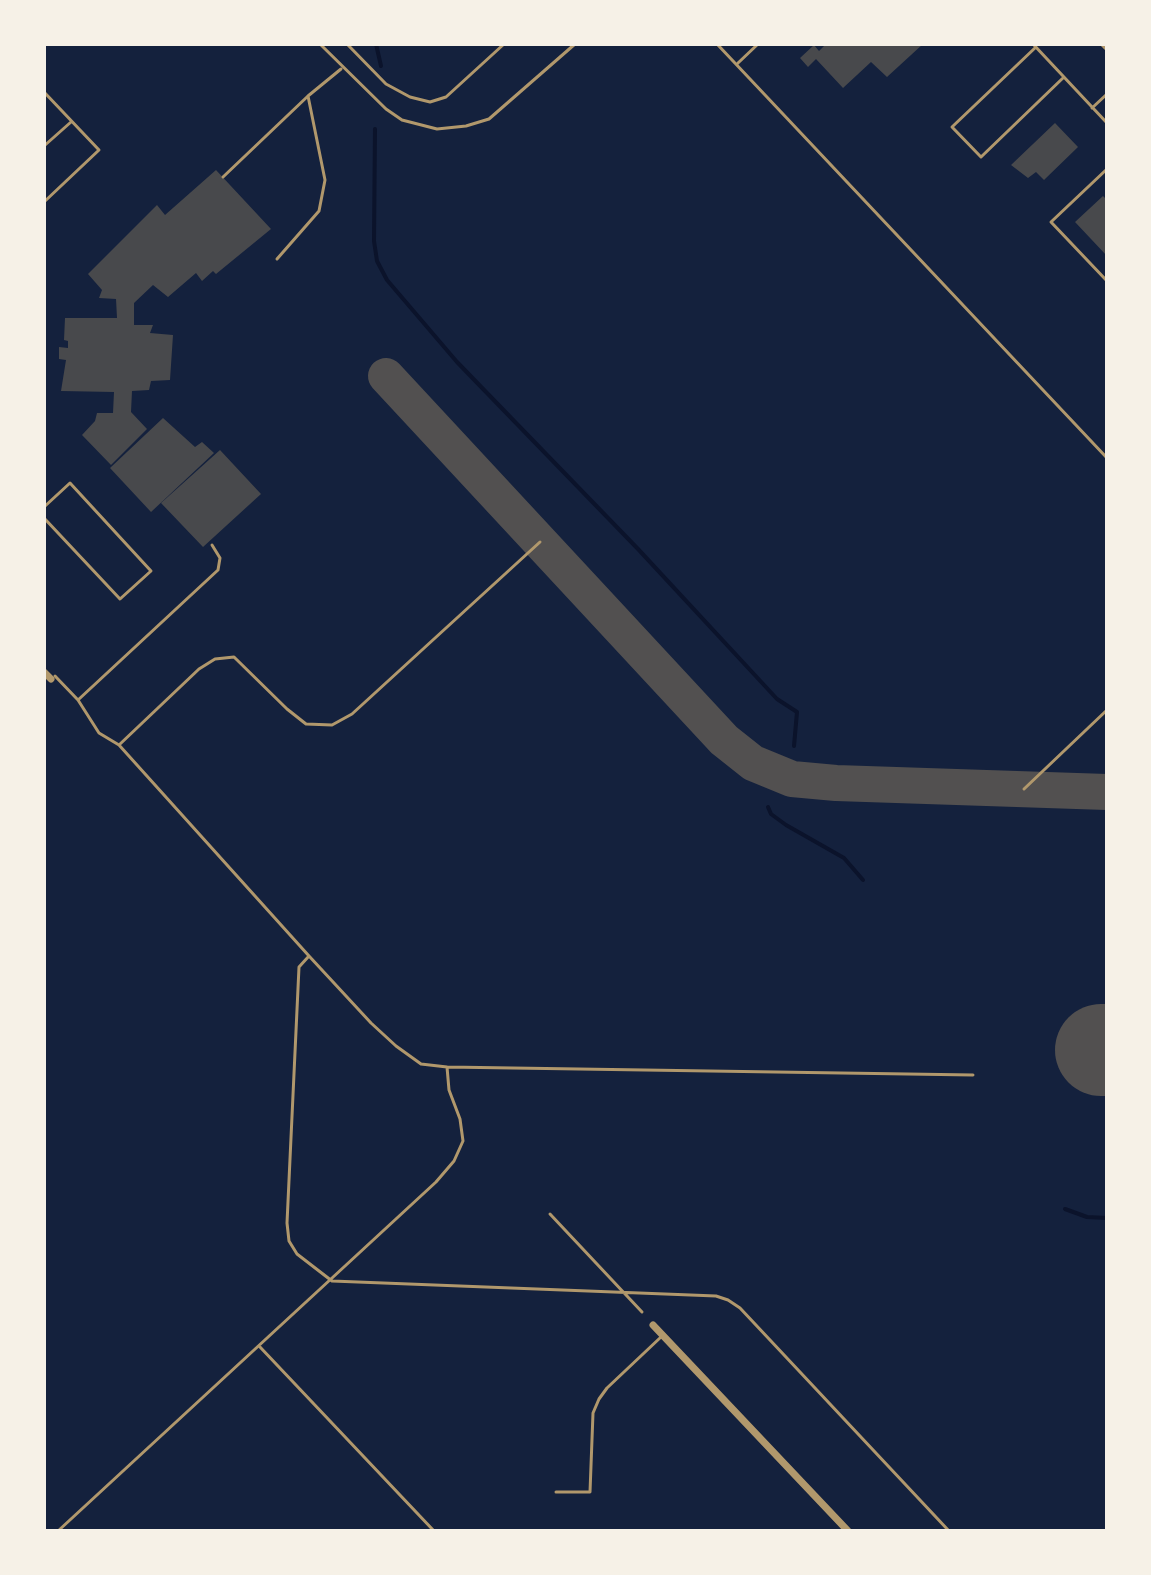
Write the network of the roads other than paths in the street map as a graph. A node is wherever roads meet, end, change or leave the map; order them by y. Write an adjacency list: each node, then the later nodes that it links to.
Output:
1 (320, 44): 11 (lane)
2 (347, 44): 3 (lane)
3 (504, 44)
4 (575, 44): 11 (lane)
5 (717, 44): 10 (lane)
6 (758, 44): 10 (lane)
7 (1101, 44): 9 (lane)
8 (1034, 45): 12 (lane); 12 (lane)
9 (1107, 50)
10 (736, 64): 25 (lane)
11 (343, 68): 15 (lane)
12 (1064, 77): 16 (lane)
13 (44, 92): 17 (lane)
14 (1107, 94): 16 (lane)
15 (308, 96): 21 (lane); 23 (lane)
16 (1092, 108): 18 (lane)
17 (71, 121): 19 (lane); 22 (lane)
18 (1107, 123)
19 (44, 146)
20 (1107, 169): 24 (lane)
21 (223, 177)
22 (44, 202)
23 (277, 259)
24 (1107, 281)
25 (1107, 458)
26 (44, 507): 27 (lane)
27 (44, 518)
28 (540, 542): 34 (lane)
29 (212, 545): 32 (lane)
30 (44, 672): 31 (street)
31 (53, 677): 32 (lane)
32 (78, 700): 34 (lane)
33 (1107, 710): 35 (lane)
34 (119, 745): 36 (lane)
35 (1024, 789)
36 (309, 956): 37 (lane); 40 (lane)
37 (447, 1067): 38 (lane); 40 (lane)
38 (973, 1075)
39 (550, 1214): 41 (lane)
40 (332, 1281): 41 (lane); 45 (lane)
41 (625, 1294): 42 (lane); 50 (lane)
42 (642, 1312)
43 (653, 1325): 44 (street)
44 (663, 1336): 46 (lane); 49 (street)
45 (260, 1347): 47 (lane); 48 (lane)
46 (556, 1492)
47 (58, 1531)
48 (434, 1531)
49 (848, 1531)
50 (949, 1531)

